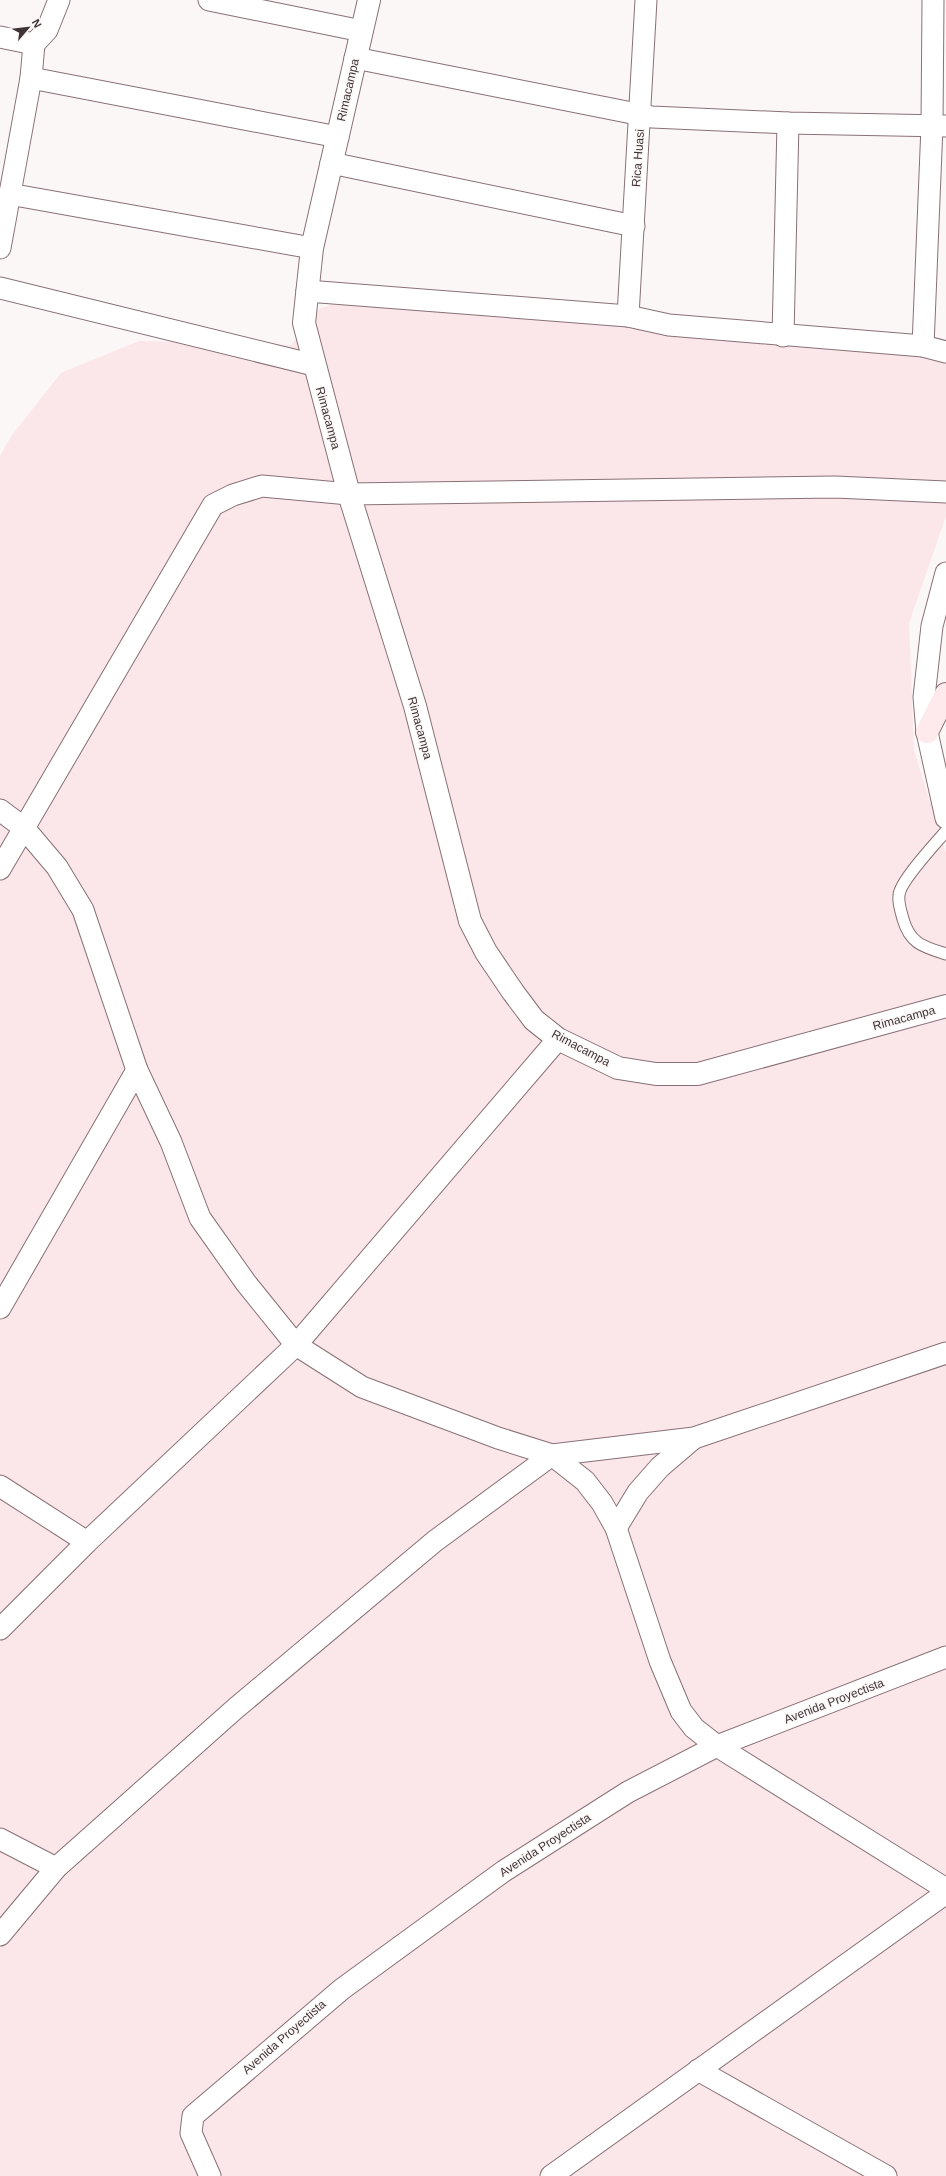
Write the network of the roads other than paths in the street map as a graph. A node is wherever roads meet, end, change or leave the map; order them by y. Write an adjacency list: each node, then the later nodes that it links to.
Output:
1 (58, 0): 8 (street)
2 (209, 0): 6 (street)
3 (369, 0): 6 (street, Rimacampa)
4 (646, 0): 11 (street, Rica Huasi)
5 (933, 0): 13 (street)
6 (362, 30): 9 (street, Rimacampa)
7 (0, 37): 8 (street)
8 (34, 44): 10 (street)
9 (355, 58): 11 (street); 14 (street, Rimacampa)
10 (31, 78): 14 (street); 16 (street)
11 (640, 115): 12 (street); 17 (street, Rica Huasi)
12 (788, 123): 13 (street); 23 (street)
13 (939, 126): 24 (street)
14 (338, 137): 15 (street, Rimacampa)
15 (331, 163): 17 (street); 19 (street, Rimacampa)
16 (9, 194): 18 (street); 19 (street)
17 (634, 226): 22 (street, Rica Huasi)
18 (0, 248)
19 (312, 248): 21 (street, Rimacampa)
20 (0, 288): 26 (street)
21 (307, 291): 22 (street); 26 (street, Rimacampa)
22 (628, 316): 23 (street)
23 (783, 336): 24 (street)
24 (923, 346): 25 (street)
25 (946, 352)
26 (314, 364): 28 (street, Rimacampa)
27 (946, 492): 28 (street)
28 (349, 494): 34 (street); 39 (street, Rimacampa)
29 (945, 576): 31 (street)
30 (946, 694): 31 (main road)
31 (927, 732): 33 (street)
32 (0, 810): 34 (street)
33 (946, 818)
34 (24, 828): 36 (street); 40 (street)
35 (946, 830): 37 (lane)
36 (0, 869)
37 (946, 954)
38 (946, 1006): 39 (street, Rimacampa)
39 (558, 1039): 42 (street)
40 (137, 1070): 41 (street); 42 (street)
41 (0, 1308)
42 (296, 1345): 45 (street); 48 (street)
43 (946, 1353): 44 (street)
44 (694, 1438): 45 (street); 47 (street)
45 (552, 1455): 47 (street); 53 (street)
46 (0, 1486): 48 (street)
47 (616, 1528): 51 (street)
48 (87, 1542): 49 (street)
49 (0, 1629)
50 (946, 1657): 51 (street, Avenida Proyectista)
51 (717, 1746): 54 (street); 58 (street, Avenida Proyectista)
52 (0, 1839): 53 (street)
53 (56, 1868): 56 (street)
54 (946, 1889)
55 (946, 1893): 57 (street)
56 (0, 1935)
57 (698, 2070): 59 (street); 60 (street)
58 (210, 2176)
59 (551, 2176)
60 (886, 2176)

